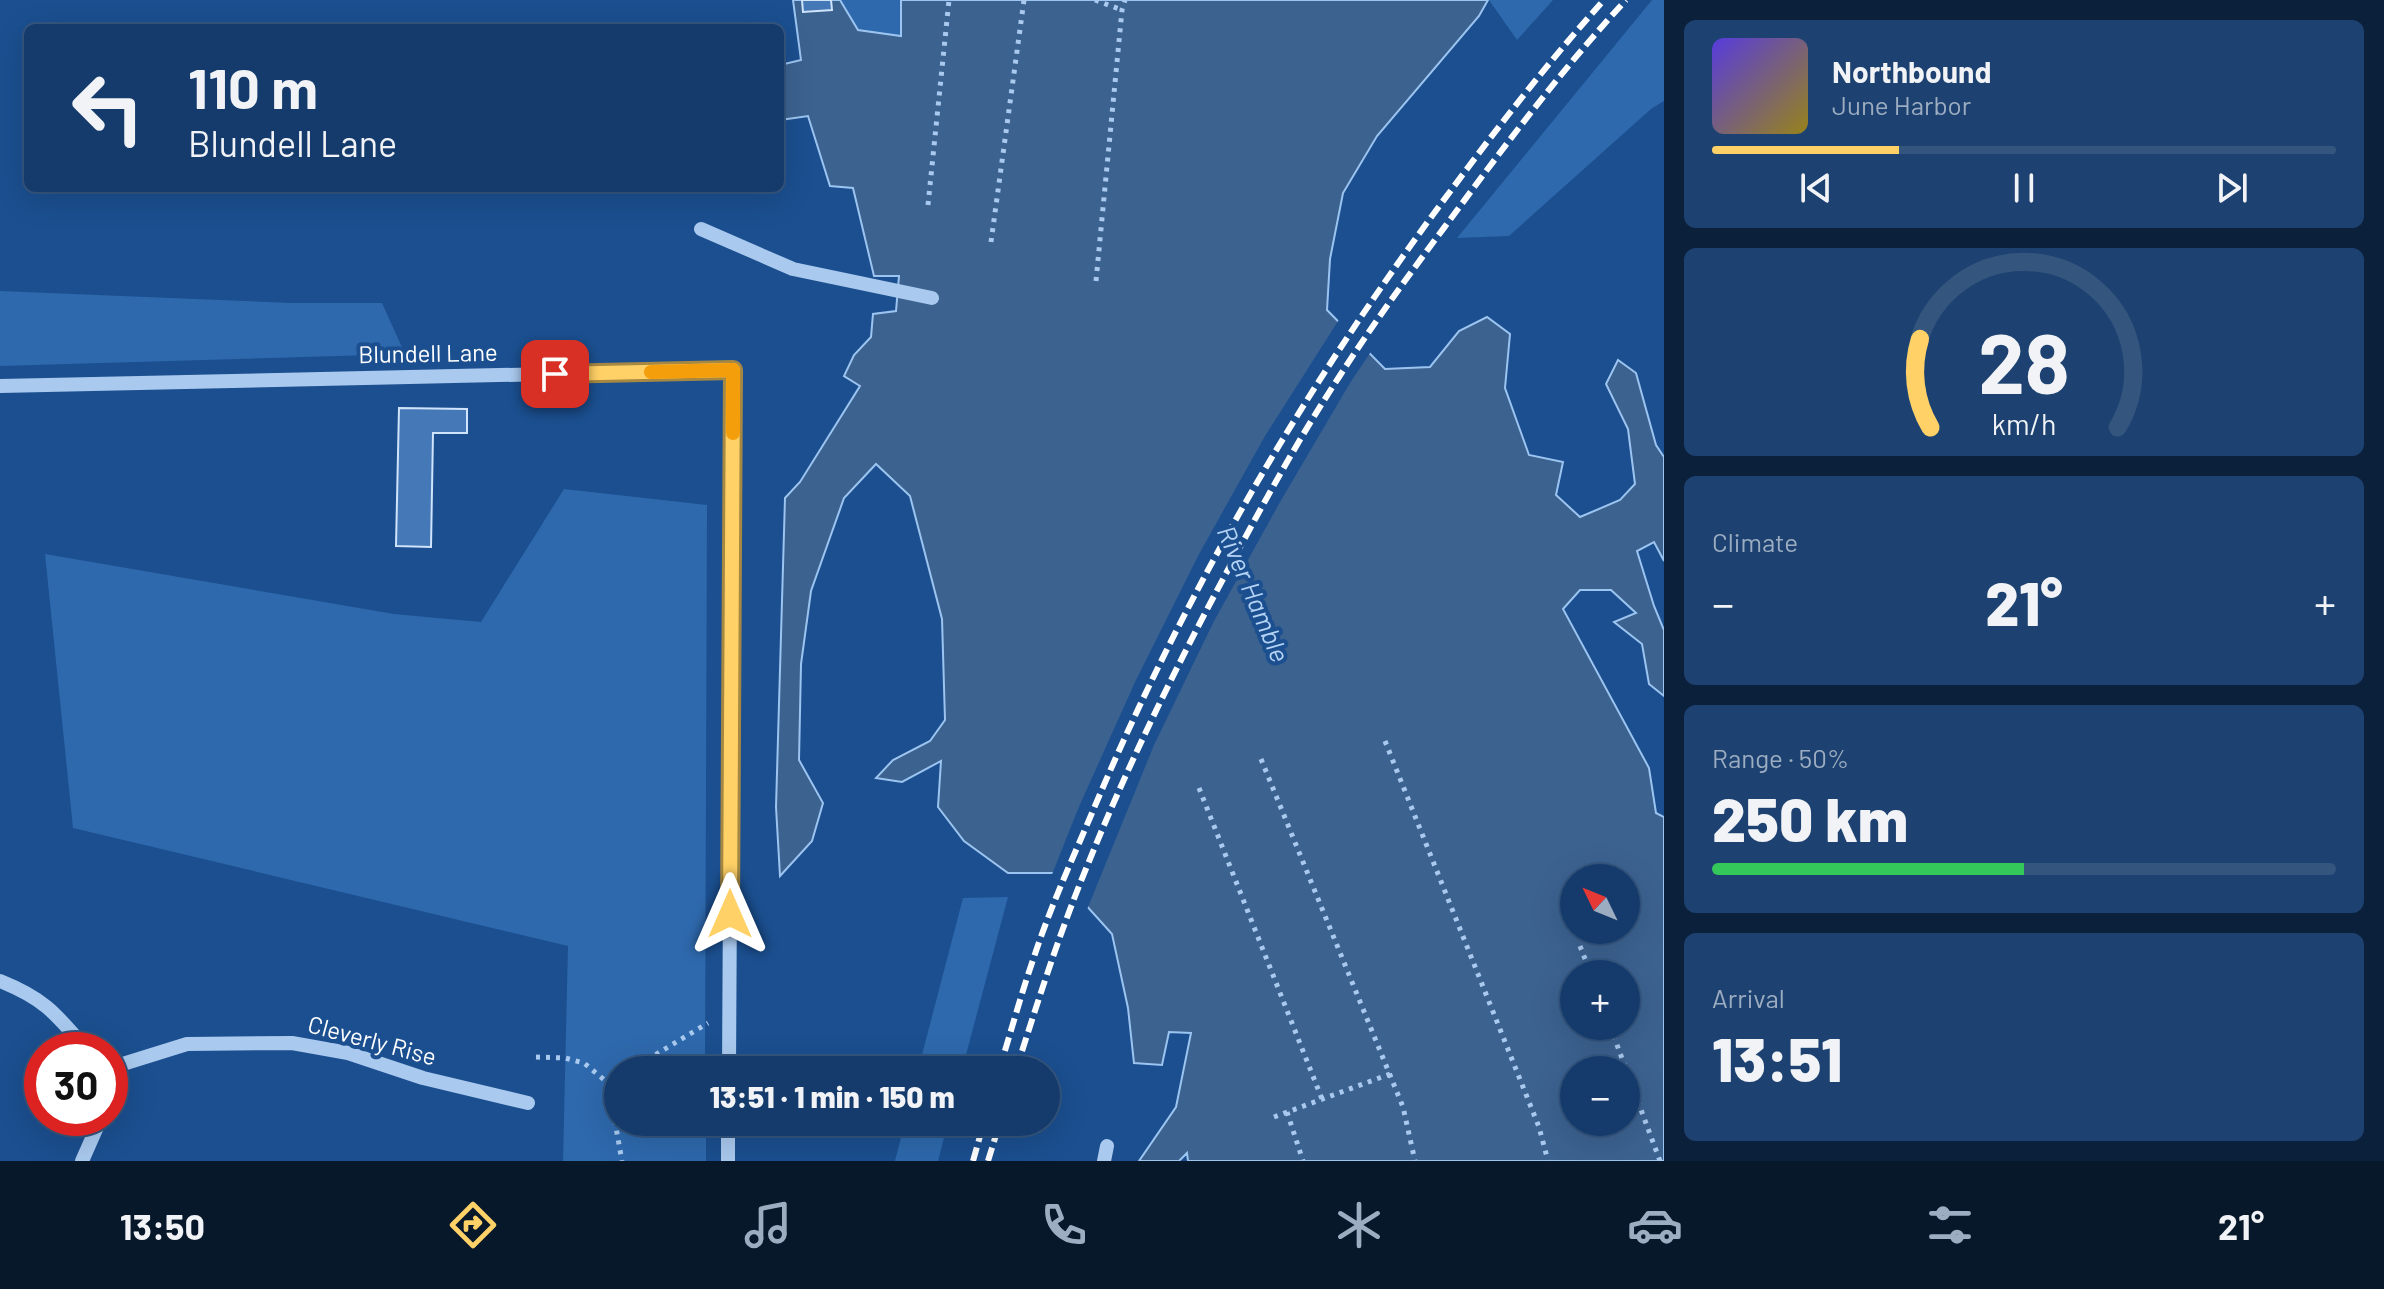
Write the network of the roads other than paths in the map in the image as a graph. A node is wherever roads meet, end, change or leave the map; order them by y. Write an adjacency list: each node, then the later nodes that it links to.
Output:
1 (701, 229): 2 (street)
2 (932, 298)
3 (0, 386): 6 (street, Blundell Lane)
4 (0, 981): 5 (street)
5 (72, 1032)
6 (729, 1056)
7 (128, 1062): 8 (street, Cleverly Rise)
8 (528, 1103)
9 (93, 1136): 11 (street)
10 (728, 1136): 12 (street)
11 (82, 1161)
12 (728, 1161)

